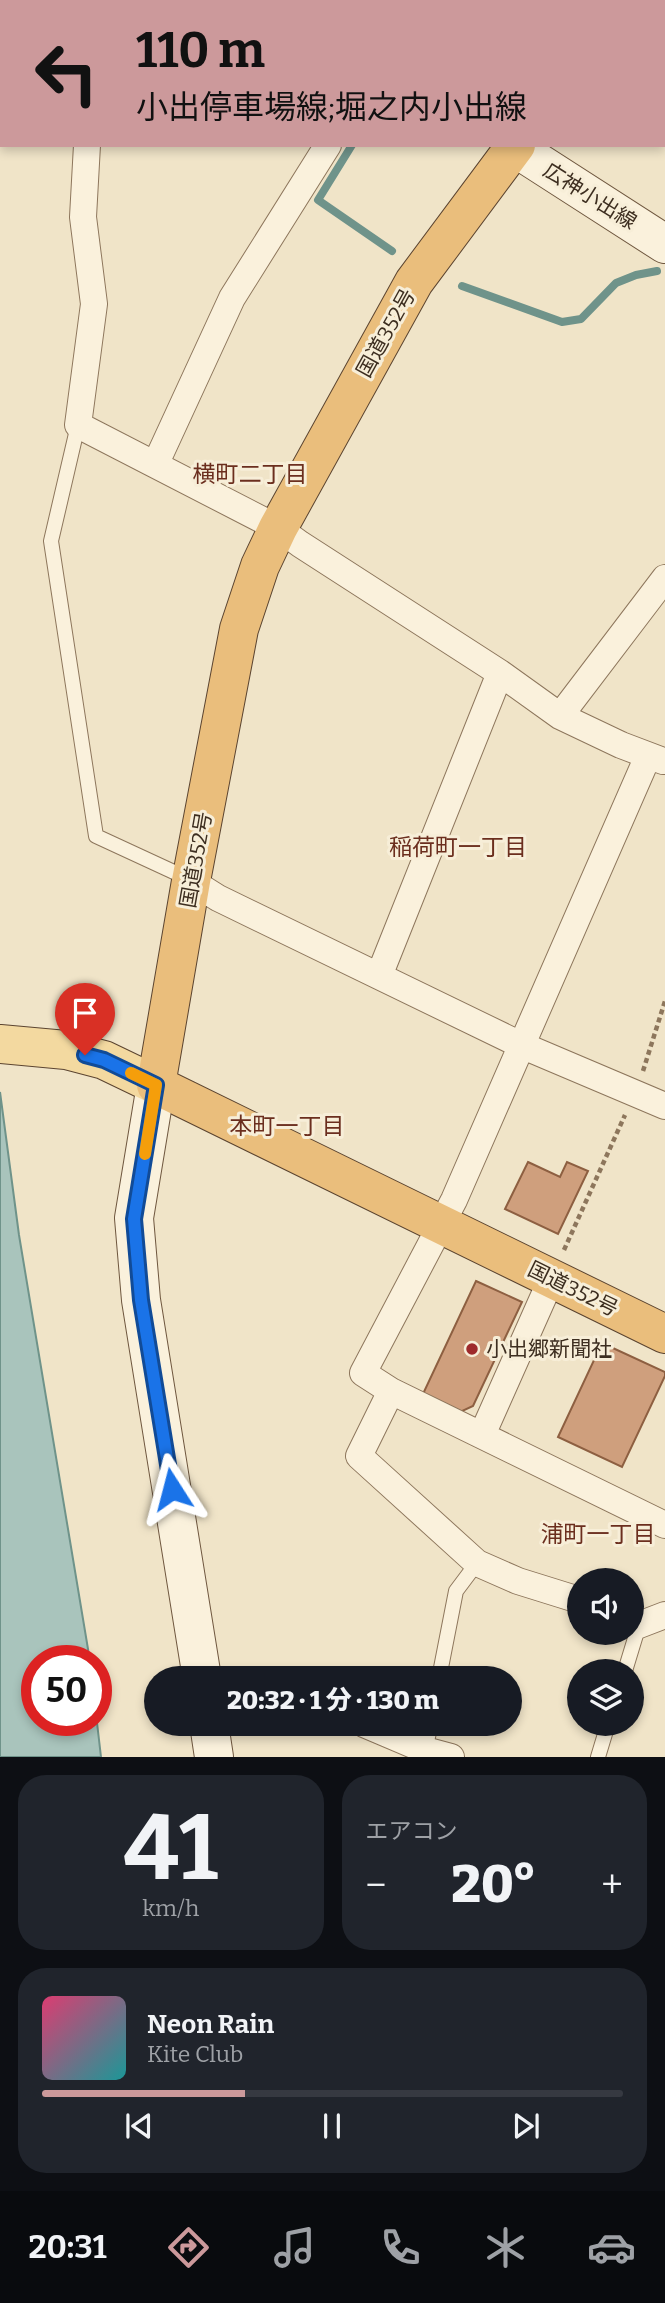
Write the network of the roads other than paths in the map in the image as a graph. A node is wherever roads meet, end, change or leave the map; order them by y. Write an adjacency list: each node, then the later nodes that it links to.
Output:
1 (87, 147): 6 (street)
2 (327, 147): 7 (street)
3 (513, 147): 8 (highway, 国道352号)
4 (516, 147): 5 (main road, 広神小出線)
5 (665, 244)
6 (78, 425): 7 (street); 13 (lane)
7 (156, 463): 8 (street)
8 (278, 528): 10 (street); 13 (highway, 国道352号)
9 (665, 578): 11 (street)
10 (500, 673): 11 (street); 14 (street)
11 (561, 716): 12 (street)
12 (657, 759): 16 (street)
13 (191, 880): 14 (street); 17 (highway, 国道352号)
14 (379, 976): 16 (street)
15 (0, 1044): 17 (main road)
16 (521, 1045): 18 (street); 19 (street)
17 (156, 1085): 19 (highway, 国道352号); 29 (main road)
18 (665, 1106)
19 (442, 1224): 20 (highway, 国道352号); 22 (street)
20 (558, 1265): 21 (highway, 国道352号); 23 (street)
21 (665, 1334)
22 (391, 1391): 23 (street); 25 (street)
23 (482, 1435): 24 (street)
24 (665, 1525)
25 (477, 1563): 26 (street); 30 (lane)
26 (567, 1596)
27 (665, 1615): 28 (street)
28 (644, 1621)
29 (200, 1666)
30 (441, 1666)
31 (211, 1736): 36 (main road)
32 (392, 1736): 35 (street)
33 (428, 1736): 35 (lane)
34 (604, 1736): 38 (lane)
35 (425, 1750): 37 (street)
36 (214, 1757)
37 (451, 1757)
38 (598, 1757)

